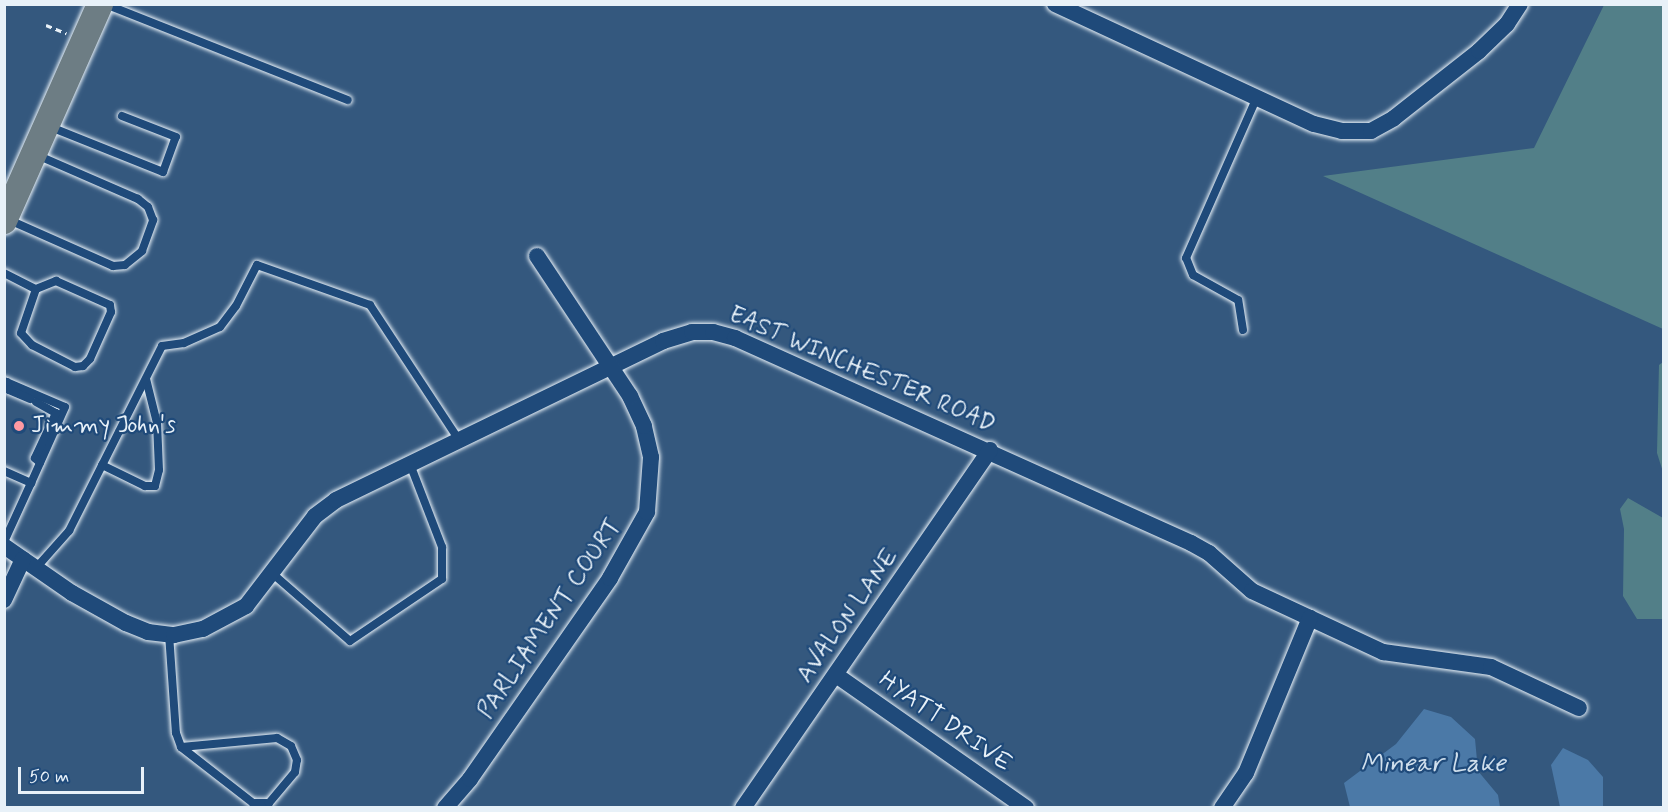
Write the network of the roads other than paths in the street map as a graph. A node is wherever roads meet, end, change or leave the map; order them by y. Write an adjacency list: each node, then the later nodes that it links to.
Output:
1 (100, 4): 8 (main road)
2 (105, 4): 6 (lane)
3 (1055, 4): 5 (street)
4 (1520, 4): 5 (street)
5 (1257, 97): 14 (lane)
6 (348, 100)
7 (122, 116): 8 (lane)
8 (47, 125): 9 (main road)
9 (34, 154): 10 (main road); 10 (lane)
10 (5, 220)
11 (537, 256): 15 (street, PARLIAMENT COURT)
12 (4, 273): 13 (lane)
13 (36, 289): 13 (lane)
14 (1243, 330)
15 (608, 368): 18 (street, EAST WINCHESTER ROAD); 19 (street, EAST WINCHESTER ROAD); 34 (street, PARLIAMENT COURT)
16 (146, 379): 18 (lane); 22 (lane); 22 (lane)
17 (6, 382): 20 (lane); 20 (lane)
18 (459, 440): 21 (street, EAST WINCHESTER ROAD)
19 (990, 450): 29 (street, EAST WINCHESTER ROAD); 31 (street, AVALON LANE)
20 (40, 463): 24 (lane)
21 (410, 464): 27 (street, EAST WINCHESTER ROAD); 27 (lane)
22 (102, 465): 26 (lane)
23 (4, 471): 24 (lane)
24 (31, 483): 25 (lane)
25 (4, 544): 26 (street, EAST WINCHESTER ROAD)
26 (29, 564): 28 (street); 30 (street, EAST WINCHESTER ROAD)
27 (273, 574): 30 (street, EAST WINCHESTER ROAD)
28 (4, 600)
29 (1310, 618): 32 (street, EAST WINCHESTER ROAD); 37 (street)
30 (169, 634): 33 (lane)
31 (836, 675): 35 (street, AVALON LANE); 36 (street, HYATT DRIVE)
32 (1579, 708)
33 (181, 747): 33 (lane)
34 (445, 807)
35 (743, 807)
36 (1026, 807)
37 (1222, 807)

